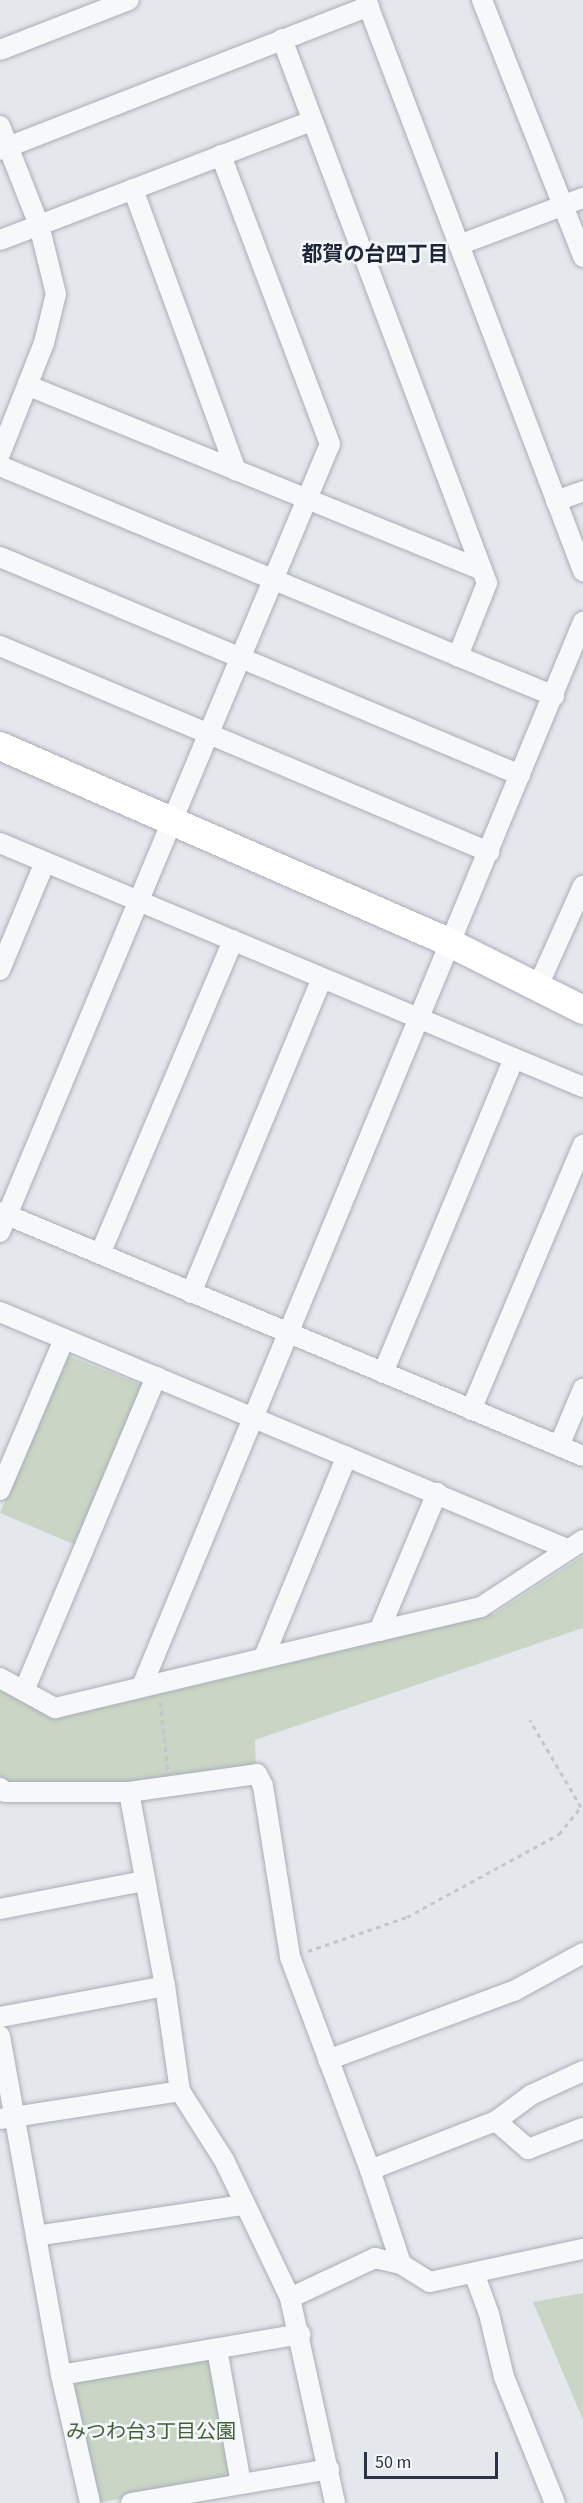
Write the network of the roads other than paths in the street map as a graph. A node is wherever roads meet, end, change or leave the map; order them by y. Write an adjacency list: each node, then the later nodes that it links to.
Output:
1 (129, 0): 5 (street)
2 (482, 0): 12 (street)
3 (367, 3): 4 (street); 15 (street)
4 (282, 39): 6 (street); 8 (street)
5 (0, 50)
6 (312, 121): 9 (street); 25 (street)
7 (0, 126): 8 (street)
8 (4, 149): 13 (street)
9 (221, 155): 10 (street); 22 (street)
10 (133, 189): 13 (street); 20 (street)
11 (583, 198): 12 (street)
12 (564, 205): 15 (street); 16 (street)
13 (39, 225): 14 (street); 17 (street)
14 (0, 240)
15 (459, 245): 23 (street)
16 (583, 257)
17 (29, 386): 18 (street); 20 (street)
18 (0, 454)
19 (0, 466): 27 (street)
20 (236, 471): 22 (street)
21 (583, 491): 23 (street)
22 (307, 500): 25 (street); 27 (street)
23 (556, 501): 26 (street)
24 (0, 557): 31 (street)
25 (482, 570): 30 (street)
26 (583, 570)
27 (274, 580): 30 (street); 31 (street)
28 (583, 622): 32 (street)
29 (0, 646): 33 (street)
30 (458, 656): 32 (street)
31 (241, 658): 33 (street); 35 (street)
32 (554, 696): 35 (street)
33 (208, 734): 36 (street); 38 (street)
34 (0, 746): 36 (street)
35 (520, 775): 38 (street)
36 (173, 819): 41 (street); 43 (street)
37 (0, 843): 39 (street)
38 (489, 852): 43 (street)
39 (45, 862): 41 (street); 44 (street)
40 (583, 886): 46 (street)
41 (139, 900): 42 (street); 52 (street)
42 (233, 940): 45 (street); 53 (street)
43 (450, 943): 46 (street); 48 (street)
44 (0, 970)
45 (322, 978): 48 (street); 54 (street)
46 (538, 986): 47 (street)
47 (583, 1010)
48 (417, 1018): 49 (street); 56 (street)
49 (514, 1059): 50 (street); 58 (street)
50 (583, 1087)
51 (583, 1145): 61 (street)
52 (2, 1220): 53 (street)
53 (100, 1254): 54 (street)
54 (191, 1293): 56 (street)
55 (0, 1312): 57 (street)
56 (286, 1332): 58 (street); 62 (street)
57 (64, 1339): 59 (street); 66 (street)
58 (383, 1374): 61 (street)
59 (156, 1377): 62 (street); 73 (street)
60 (583, 1389): 63 (street)
61 (471, 1410): 63 (street)
62 (253, 1416): 64 (street); 72 (street)
63 (559, 1446): 65 (street)
64 (347, 1456): 67 (street); 70 (street)
65 (583, 1456)
66 (0, 1490)
67 (437, 1493): 68 (street); 69 (street)
68 (574, 1544): 69 (street)
69 (379, 1631): 70 (street)
70 (264, 1657): 72 (street)
71 (0, 1678): 73 (street)
72 (150, 1684): 73 (street)
73 (24, 1691)
74 (129, 1792): 75 (street); 76 (street); 82 (street)
75 (2, 1793)
76 (144, 1881): 77 (street); 79 (street)
77 (0, 1909)
78 (583, 1953): 82 (street)
79 (165, 1986): 80 (street); 84 (street)
80 (0, 2017)
81 (0, 2036): 85 (street)
82 (328, 2060): 88 (street)
83 (583, 2071): 86 (street)
84 (180, 2091): 85 (street); 89 (street)
85 (7, 2118): 90 (street)
86 (496, 2121): 87 (street); 88 (street)
87 (583, 2128)
88 (370, 2170): 92 (street)
89 (244, 2205): 90 (street); 94 (street)
90 (36, 2236): 97 (street)
91 (583, 2249): 93 (street)
92 (401, 2264): 93 (street); 94 (street)
93 (474, 2273): 103 (street)
94 (290, 2298): 95 (street)
95 (301, 2334): 96 (street); 98 (street)
96 (217, 2349): 97 (street); 99 (street)
97 (61, 2375): 100 (street)
98 (329, 2469): 99 (street); 102 (street)
99 (241, 2484): 101 (street)
100 (90, 2503)
101 (131, 2503)
102 (335, 2503)
103 (555, 2503)

